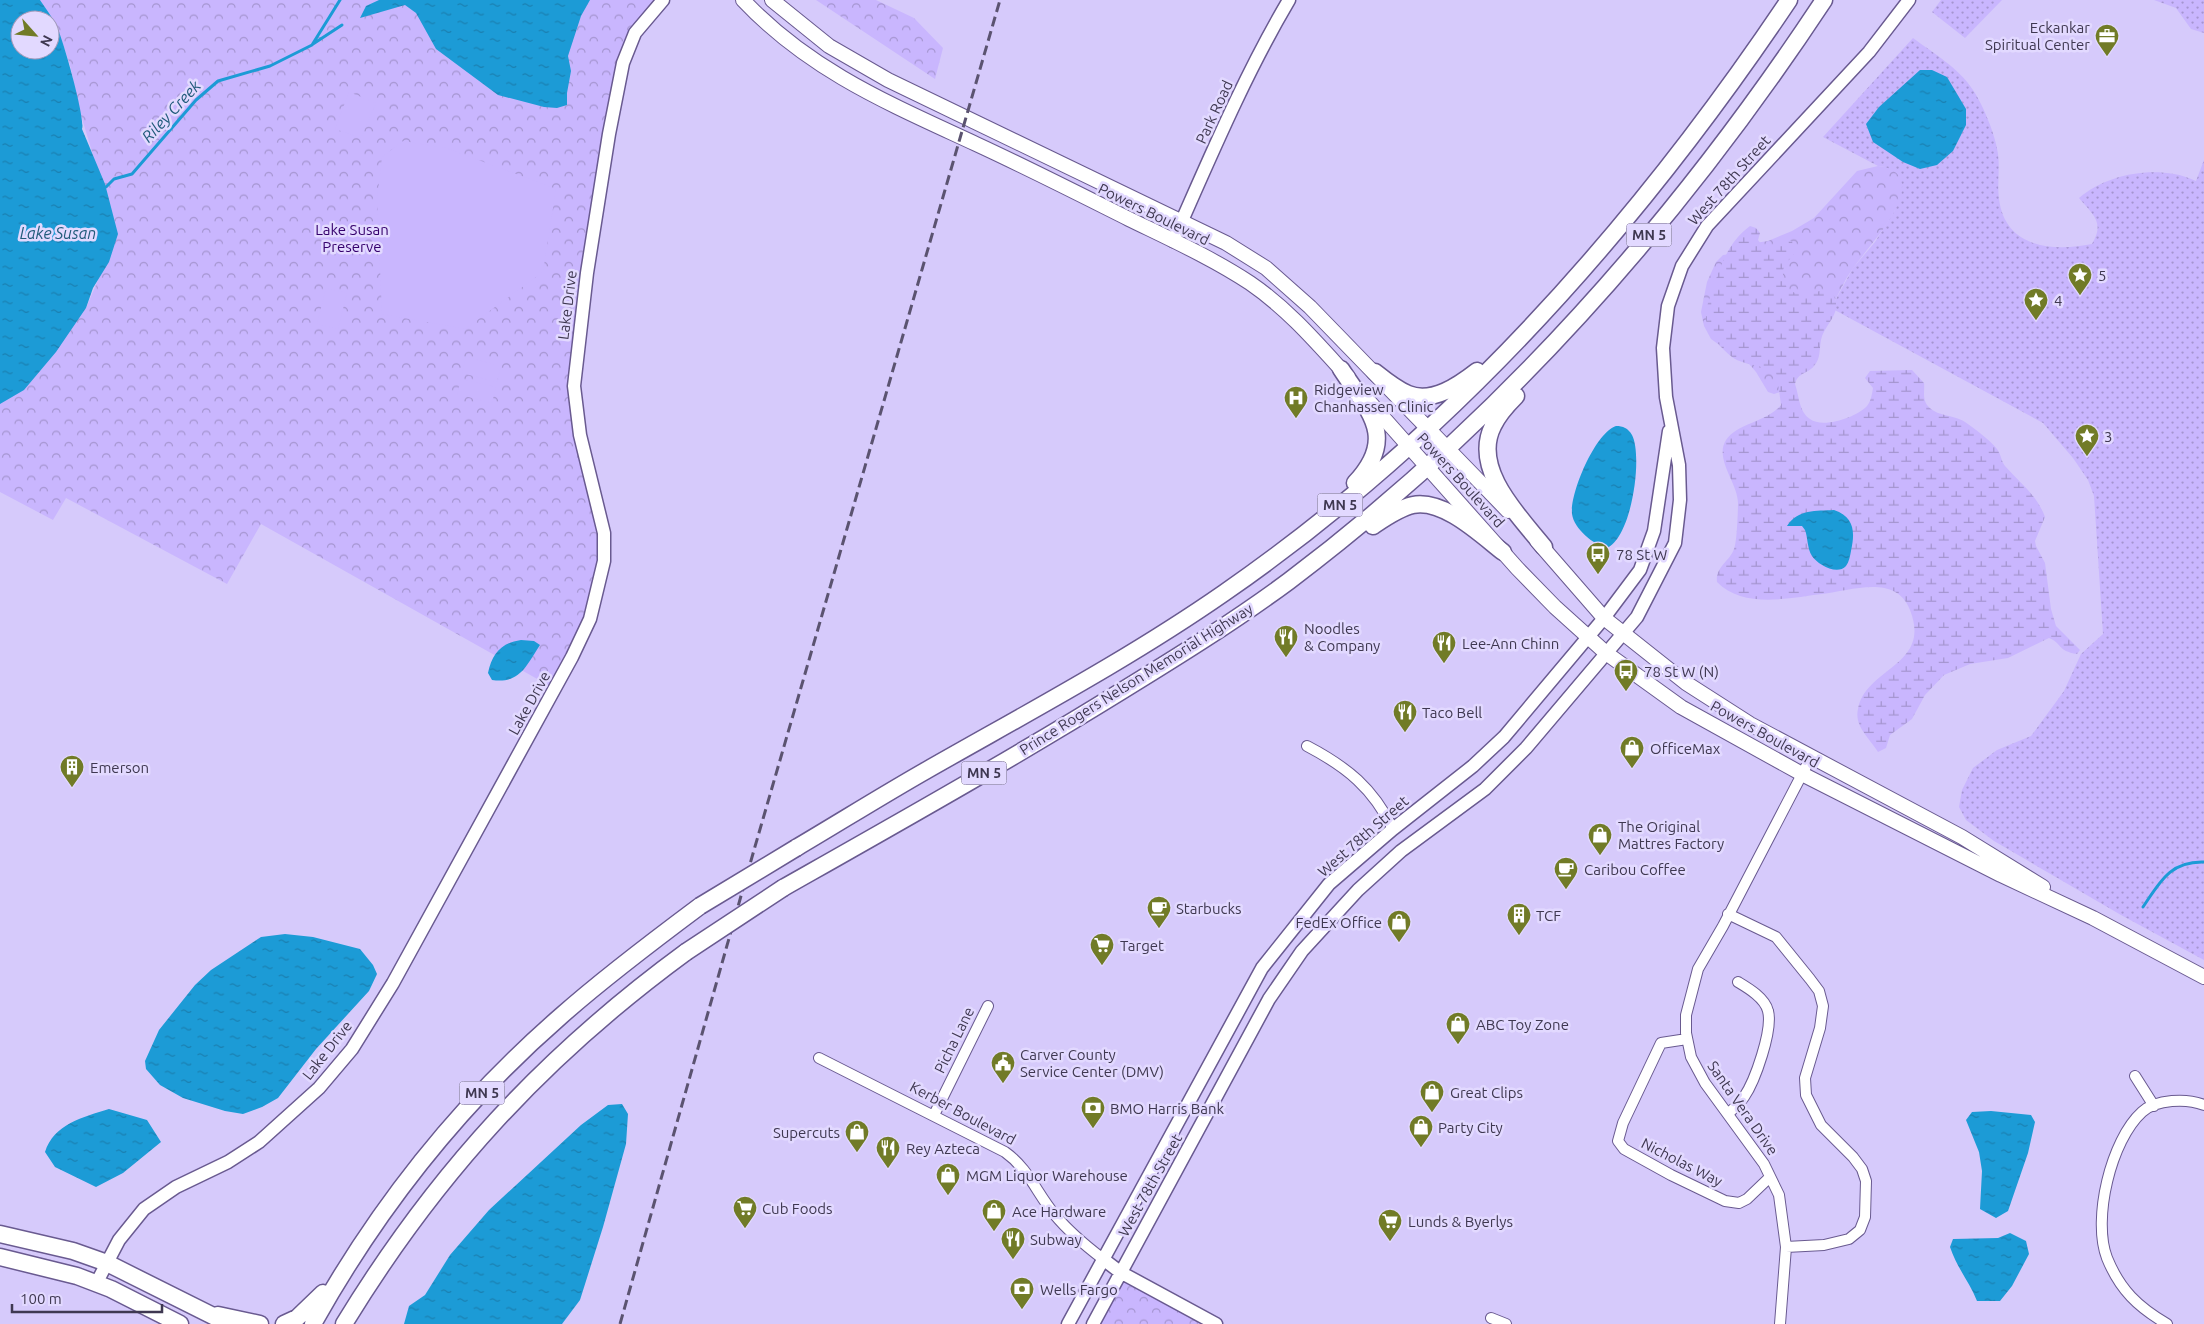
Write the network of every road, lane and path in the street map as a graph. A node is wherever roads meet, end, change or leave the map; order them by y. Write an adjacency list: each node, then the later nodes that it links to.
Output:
1 (663, 0): 48 (street, Lake Drive)
2 (743, 0): 9 (main road, Powers Boulevard)
3 (772, 0): 8 (main road, Powers Boulevard)
4 (1289, 0): 8 (street, Park Road)
5 (1789, 0): 11 (main road, Prince Rogers Nelson Memorial Highway / MN 5)
6 (1824, 0): 10 (main road, Prince Rogers Nelson Memorial Highway / MN 5)
7 (1909, 0): 14 (street, West 78th Street)
8 (1181, 222): 9 (street, Park Road); 13 (main road, Powers Boulevard)
9 (1173, 241): 12 (main road, Powers Boulevard)
10 (1629, 260): 17 (main road, Prince Rogers Nelson Memorial Highway / MN 5); 19 (main road)
11 (1582, 271): 13 (main road); 15 (main road, Prince Rogers Nelson Memorial Highway / MN 5)
12 (1341, 369): 16 (main road, Powers Boulevard); 21 (main road)
13 (1375, 372): 15 (main road, Powers Boulevard)
14 (1670, 422): 23 (street, West 78th Street); 24 (street, West 78th Street)
15 (1429, 428): 16 (main road, Prince Rogers Nelson Memorial Highway / MN 5); 17 (main road, Powers Boulevard)
16 (1409, 446): 18 (main road, Powers Boulevard); 21 (main road, Prince Rogers Nelson Memorial Highway / MN 5)
17 (1448, 449): 18 (main road, Prince Rogers Nelson Memorial Highway / MN 5); 19 (main road, Powers Boulevard)
18 (1428, 468): 20 (main road, Powers Boulevard); 22 (main road, Prince Rogers Nelson Memorial Highway / MN 5)
19 (1544, 547): 23 (main road, Powers Boulevard)
20 (1503, 552): 22 (main road); 25 (main road, Powers Boulevard)
21 (1269, 560): 49 (main road, Prince Rogers Nelson Memorial Highway / MN 5, bridge)
22 (1287, 582): 51 (main road, Prince Rogers Nelson Memorial Highway / MN 5, bridge)
23 (1604, 618): 24 (main road, Powers Boulevard); 25 (street, West 78th Street)
24 (1623, 634): 26 (street, West 78th Street); 28 (main road, Powers Boulevard)
25 (1588, 638): 26 (main road, Powers Boulevard); 30 (street, West 78th Street)
26 (1606, 653): 29 (main road, Powers Boulevard); 50 (street, West 78th Street)
27 (1307, 746): 30 (street)
28 (1811, 757): 29 (street, Santa Vera Drive); 32 (main road, Powers Boulevard)
29 (1802, 774): 31 (street, Santa Vera Drive); 32 (main road, Powers Boulevard)
30 (1392, 829): 47 (street, West 78th Street)
31 (1728, 914): 36 (street, Santa Vera Drive); 45 (street)
32 (2093, 918): 33 (main road, Powers Boulevard)
33 (2204, 977)
34 (1738, 982): 42 (street)
35 (988, 1006): 41 (street, Picha Lane)
36 (1687, 1039): 42 (street, Santa Vera Drive); 43 (street, Nicholas Way)
37 (819, 1058): 41 (street, Kerber Boulevard)
38 (2135, 1076): 40 (street)
39 (2204, 1104): 40 (street)
40 (2154, 1106): 67 (street)
41 (934, 1114): 47 (street, Kerber Boulevard)
42 (1728, 1114): 43 (street, Santa Vera Drive)
43 (1770, 1177): 45 (street, Santa Vera Drive)
44 (0, 1234): 48 (main road)
45 (1786, 1247): 66 (street, Santa Vera Drive)
46 (0, 1257): 52 (main road)
47 (1103, 1259): 50 (street, Kerber Boulevard); 62 (street, West 78th Street)
48 (107, 1263): 52 (street, Lake Drive); 53 (main road)
49 (345, 1269): 58 (main road); 59 (main road, Prince Rogers Nelson Memorial Highway / MN 5)
50 (1120, 1272): 63 (street, West 78th Street); 64 (street, Kerber Boulevard)
51 (372, 1280): 60 (main road, Prince Rogers Nelson Memorial Highway / MN 5); 61 (main road)
52 (96, 1284): 55 (main road)
53 (203, 1311): 56 (main road); 57 (main road)
54 (1491, 1318): 65 (street)
55 (180, 1324)
56 (229, 1324)
57 (260, 1324)
58 (284, 1324)
59 (313, 1324)
60 (344, 1324)
61 (354, 1324)
62 (1068, 1324)
63 (1093, 1324)
64 (1216, 1324)
65 (1506, 1324)
66 (1780, 1324)
67 (2167, 1324)

